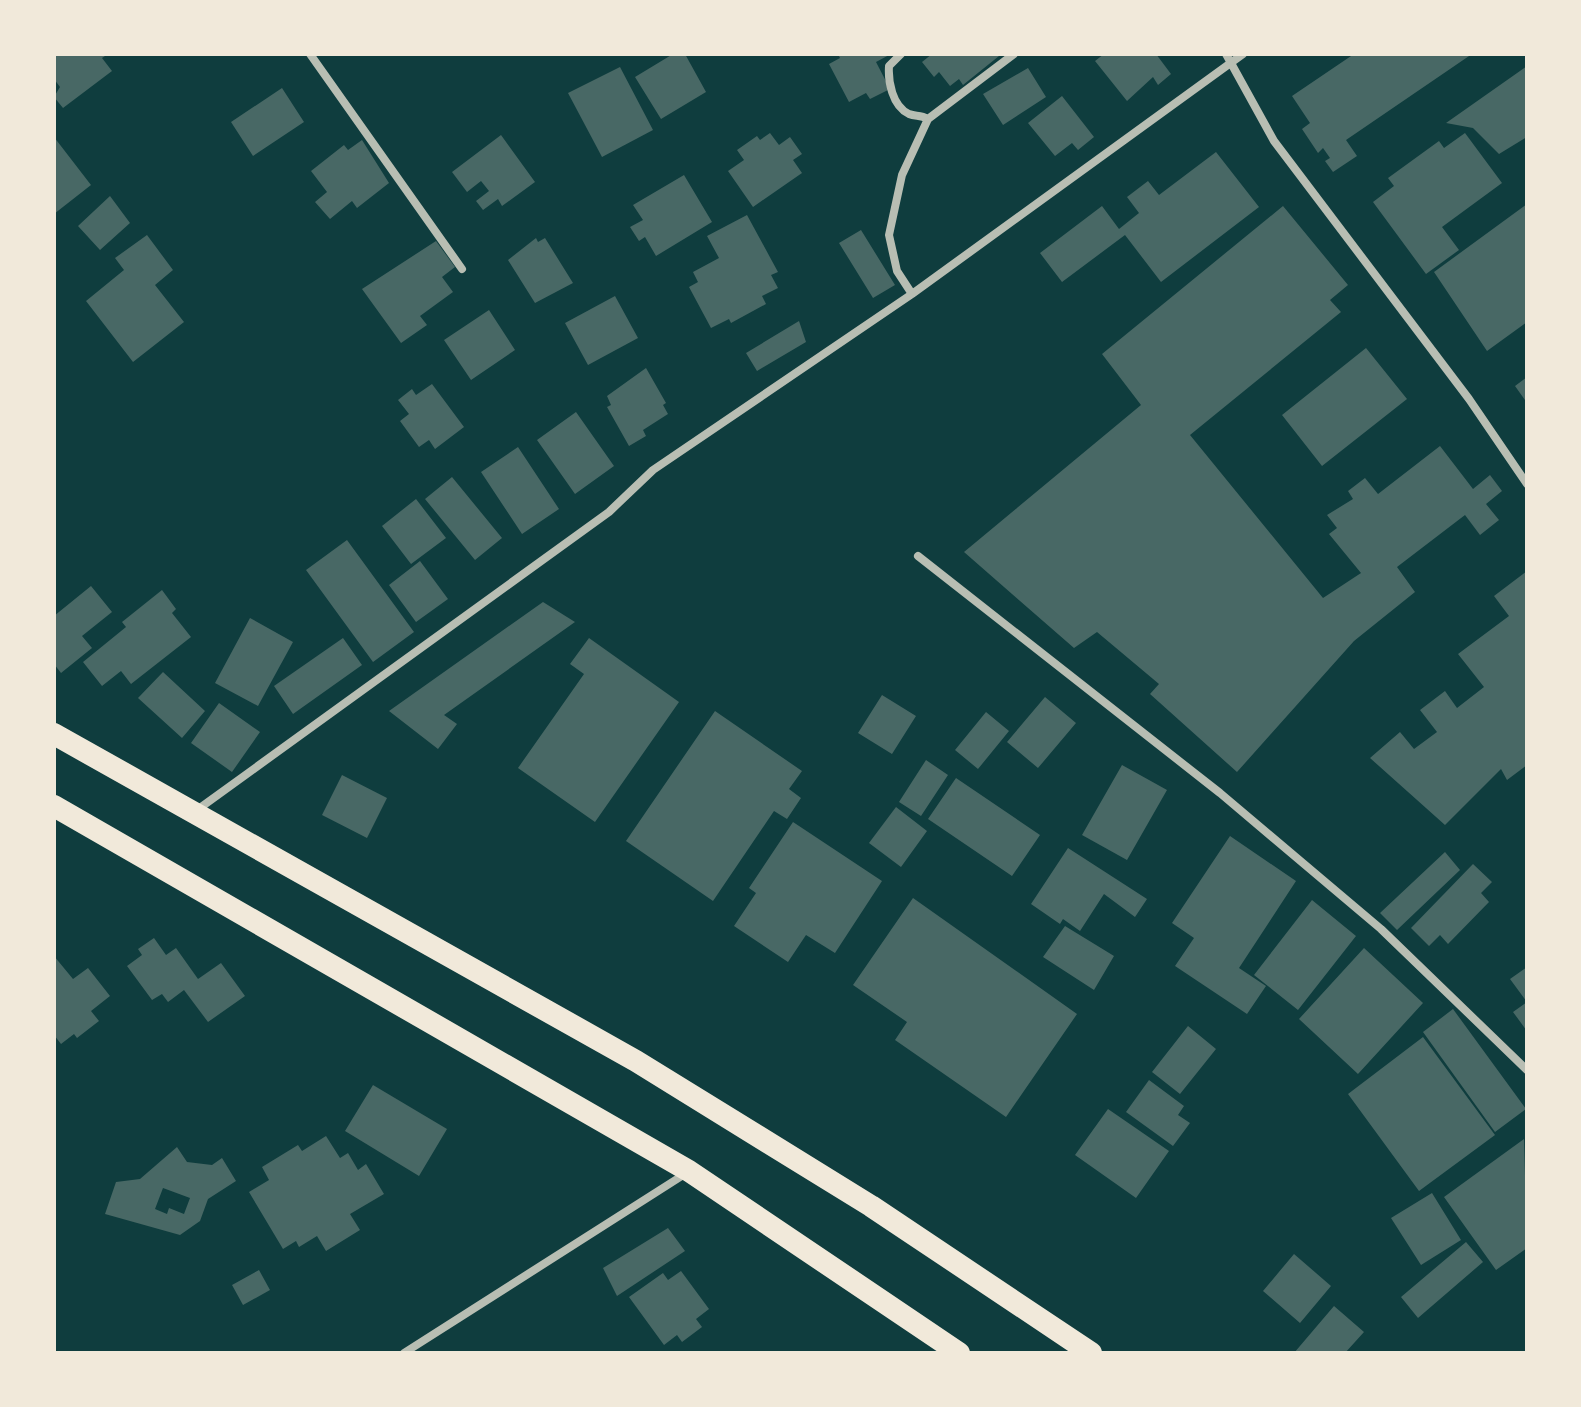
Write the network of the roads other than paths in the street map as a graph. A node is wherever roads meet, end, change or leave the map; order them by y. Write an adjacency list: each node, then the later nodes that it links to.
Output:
1 (310, 54): 7 (street)
2 (901, 54): 6 (street)
3 (1014, 54): 6 (street)
4 (1243, 54): 5 (street)
5 (1228, 58): 8 (street); 9 (street)
6 (928, 119): 8 (street)
7 (462, 269)
8 (912, 294): 13 (street)
9 (1527, 484)
10 (918, 556): 14 (street)
11 (54, 734): 13 (highway)
12 (54, 806): 15 (highway)
13 (192, 813): 18 (highway)
14 (1527, 1070)
15 (689, 1171): 16 (street); 17 (highway)
16 (404, 1353)
17 (959, 1353)
18 (1091, 1353)

